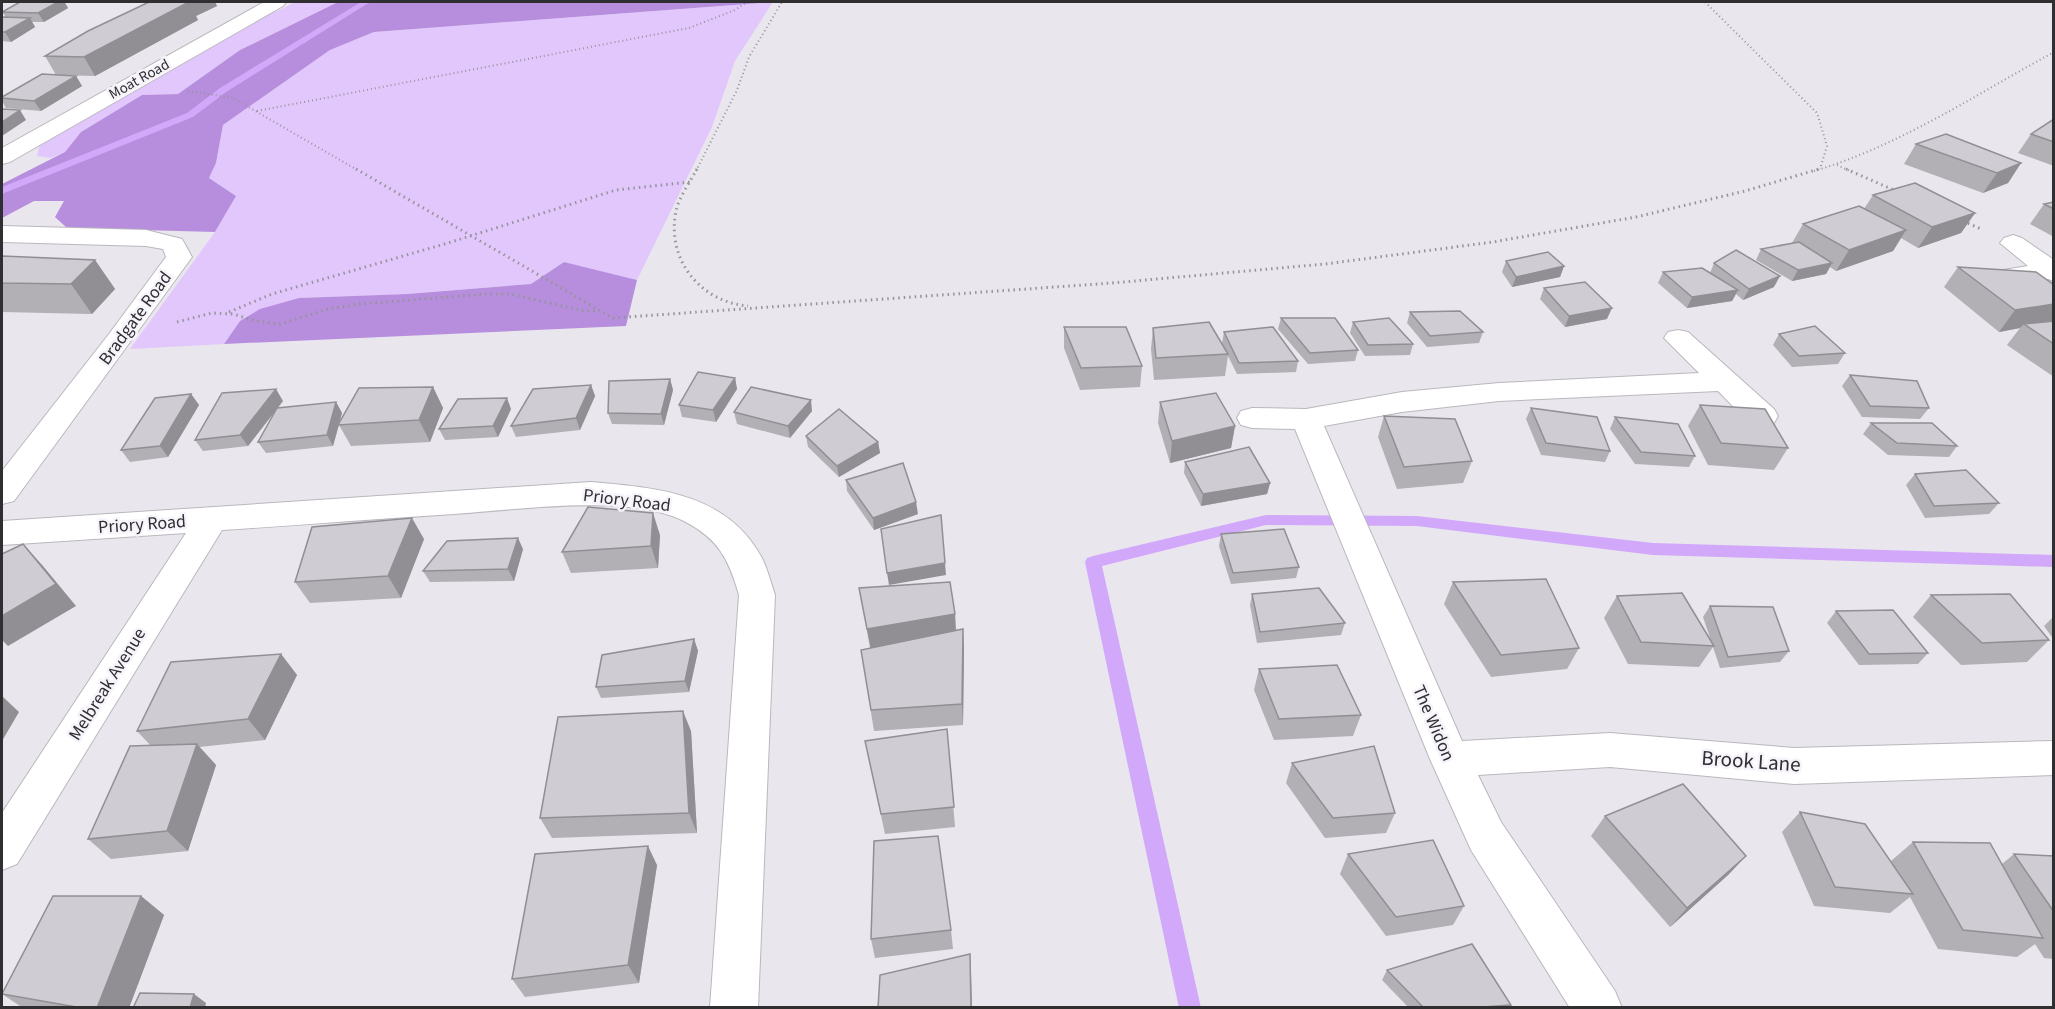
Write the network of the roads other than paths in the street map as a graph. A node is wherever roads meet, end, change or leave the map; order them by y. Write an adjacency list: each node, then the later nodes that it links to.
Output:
1 (277, 2): 2 (street, Moat Road)
2 (2, 157)
3 (2, 165): 4 (street)
4 (25, 166)
5 (33, 212): 6 (street, Bradgate Road)
6 (4, 235): 15 (street, Bradgate Road)
7 (2013, 243): 8 (street)
8 (2053, 272): 9 (street)
9 (2000, 278)
10 (1678, 338): 11 (street)
11 (1724, 381): 12 (street); 14 (street)
12 (1762, 416)
13 (1252, 418): 14 (street)
14 (1306, 419): 19 (street, The Widon)
15 (2, 493)
16 (212, 519): 17 (street, Priory Road); 20 (street, Melbreak Avenue); 21 (street, Priory Road)
17 (2, 533)
18 (2054, 758): 19 (street, Brook Lane)
19 (1450, 759): 22 (street, The Widon)
20 (2, 850)
21 (734, 1008)
22 (1598, 1008)

